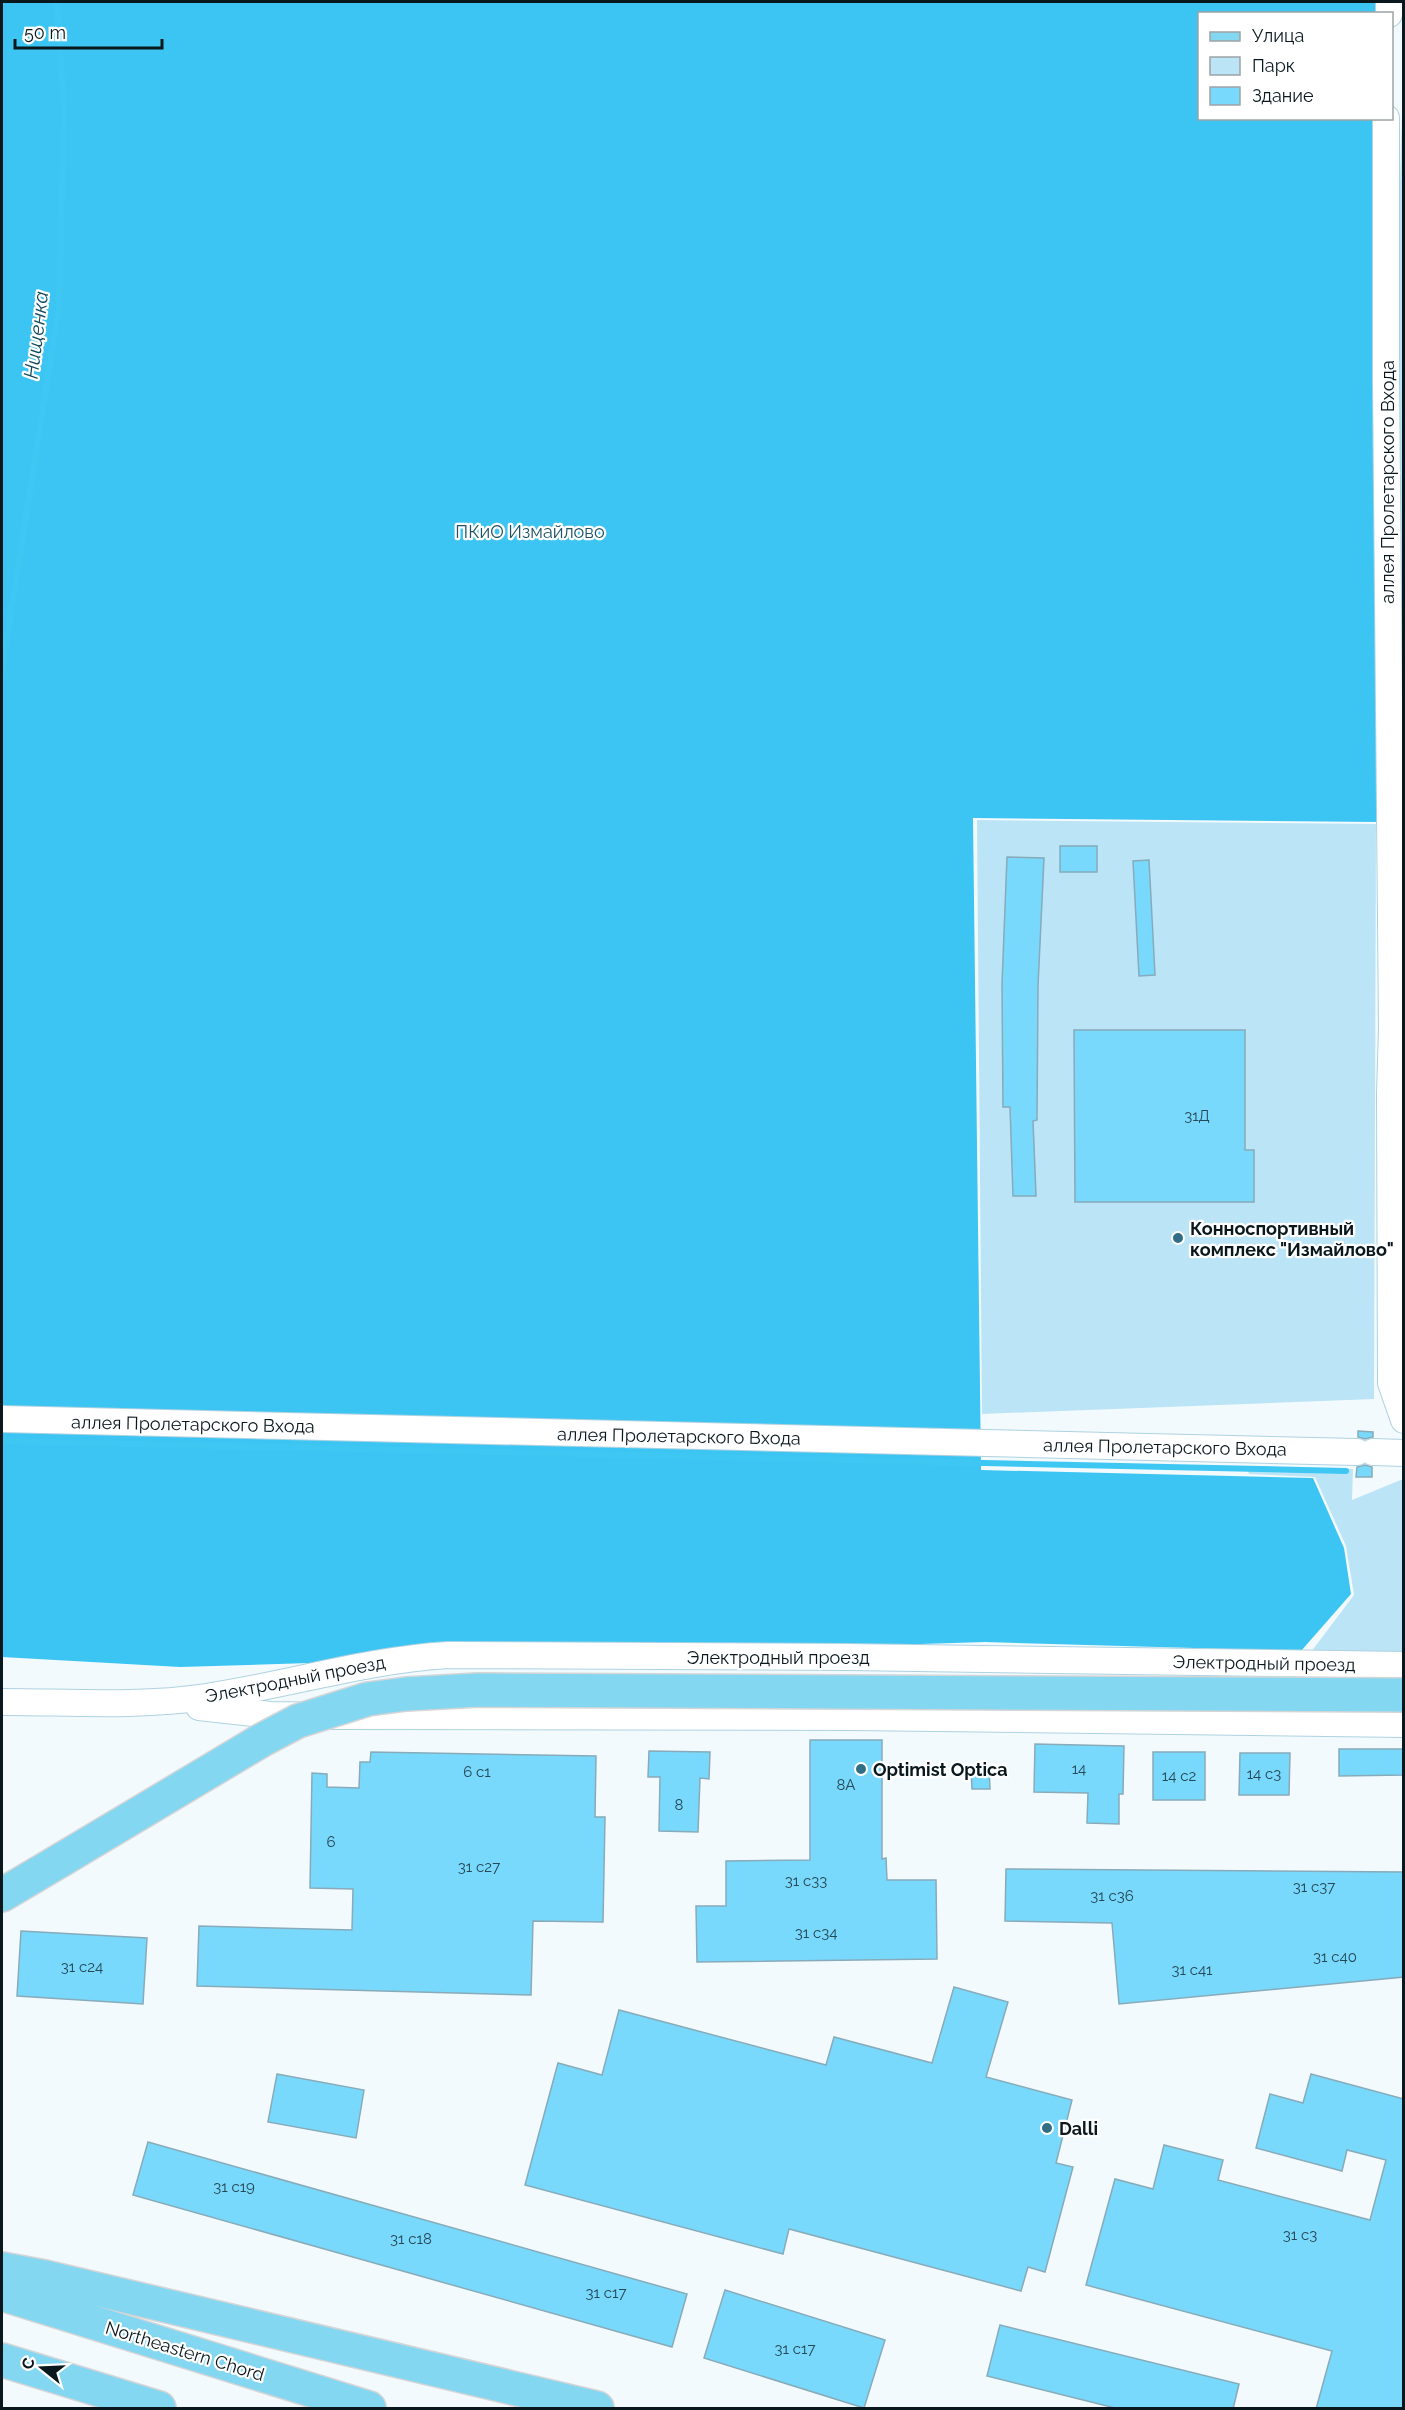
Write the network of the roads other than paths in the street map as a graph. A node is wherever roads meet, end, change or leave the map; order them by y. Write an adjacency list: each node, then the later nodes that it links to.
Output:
1 (1386, 120): 3 (street, аллея Пролетарского Входа)
2 (2, 1419): 4 (street, аллея Пролетарского Входа)
3 (1404, 1420)
4 (1404, 1453)
5 (848, 1657): 6 (street, Электродный проезд); 10 (street, Электродный проезд); 11 (street)
6 (1204, 1663): 7 (street, Электродный проезд); 12 (street)
7 (1404, 1665)
8 (1404, 1695): 14 (main road, bridge)
9 (2, 1702): 10 (street, Электродный проезд)
10 (157, 1702): 11 (street, Электродный проезд)
11 (852, 1717): 12 (street, Электродный проезд)
12 (1203, 1723): 13 (street, Электродный проезд)
13 (1404, 1724)
14 (2, 1895)
15 (2, 2269): 20 (main road)
16 (2, 2295): 19 (main road, Northeastern Chord)
17 (2, 2360): 18 (main road)
18 (159, 2409)
19 (369, 2409)
20 (597, 2409)

